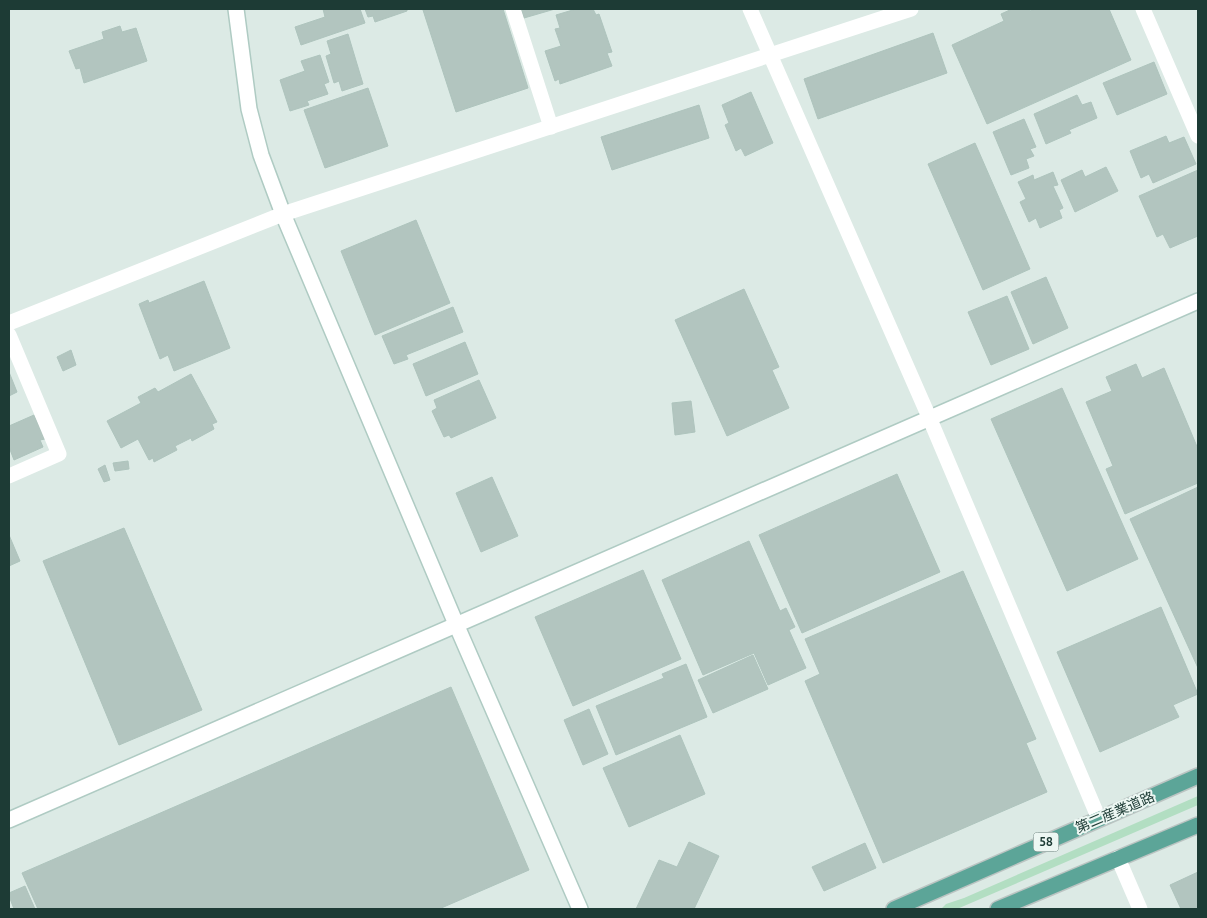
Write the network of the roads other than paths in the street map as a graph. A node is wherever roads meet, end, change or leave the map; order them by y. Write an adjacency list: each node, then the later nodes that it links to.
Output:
1 (236, 9): 9 (street)
2 (513, 9): 7 (street)
3 (750, 9): 6 (street)
4 (910, 9): 6 (street)
5 (1143, 9): 8 (street)
6 (770, 55): 7 (street); 13 (street)
7 (550, 127): 9 (street)
8 (1196, 127)
9 (283, 214): 11 (street); 15 (street)
10 (1198, 301): 13 (street)
11 (9, 323)
12 (9, 335): 14 (street)
13 (929, 417): 15 (street); 17 (street)
14 (9, 476)
15 (456, 624): 18 (street); 21 (street)
16 (1198, 776): 17 (main road, 第二産業道路 / 58)
17 (1099, 819): 22 (main road, 第二産業道路 / 58)
18 (9, 820)
19 (1198, 825): 20 (main road)
20 (1118, 858): 23 (main road); 24 (street)
21 (580, 909)
22 (894, 909)
23 (998, 909)
24 (1140, 909)

